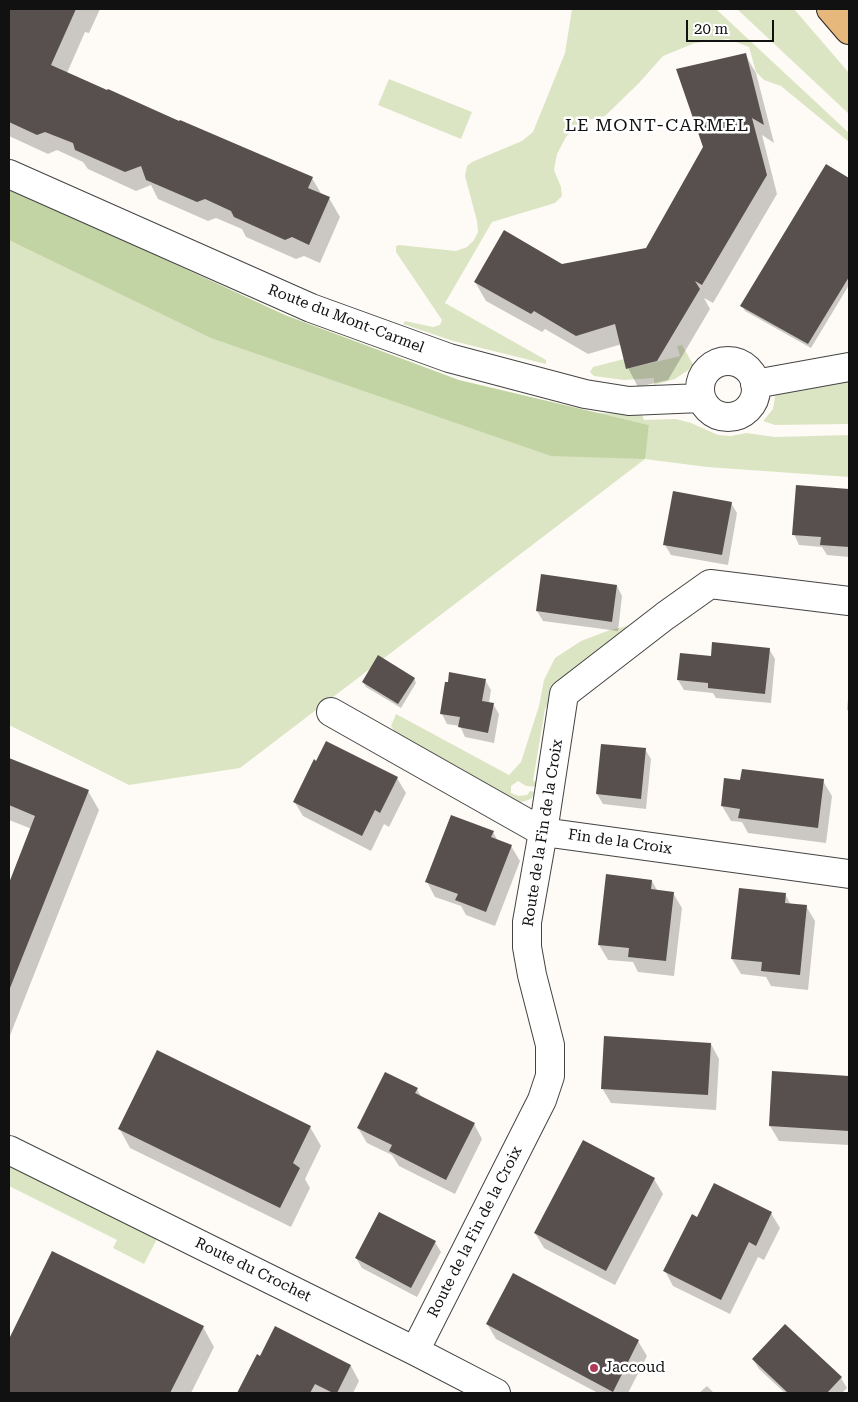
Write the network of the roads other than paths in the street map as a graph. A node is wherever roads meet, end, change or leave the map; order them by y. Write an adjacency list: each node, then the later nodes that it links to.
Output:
1 (831, 9): 2 (main road)
2 (849, 30)
3 (9, 174): 6 (street, Route du Mont-Carmel)
4 (849, 367): 5 (street)
5 (756, 384): 6 (street); 6 (street)
6 (701, 398)
7 (849, 601): 9 (street, Route de la Fin de la Croix)
8 (331, 712): 9 (street, Fin de la Croix)
9 (544, 832): 10 (street, Fin de la Croix); 12 (street, Route de la Fin de la Croix)
10 (849, 874)
11 (9, 1150): 12 (street, Route du Crochet)
12 (415, 1351): 13 (street, Route du Crochet)
13 (496, 1393)

